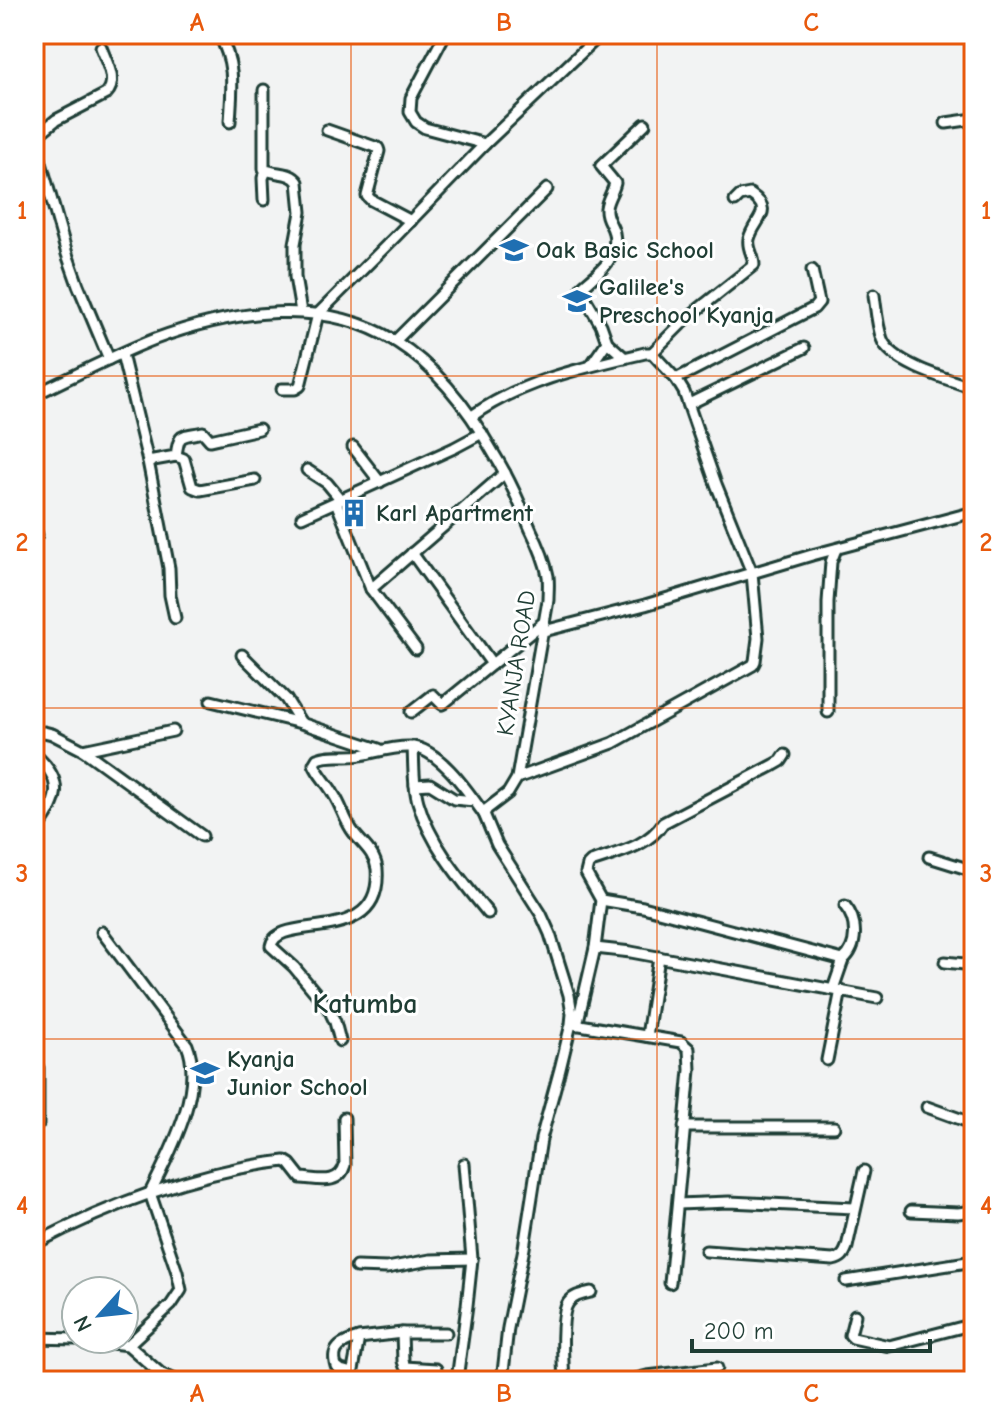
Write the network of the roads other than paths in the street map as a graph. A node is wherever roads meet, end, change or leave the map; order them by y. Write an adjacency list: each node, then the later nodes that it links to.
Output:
1 (219, 34): 9 (street)
2 (445, 34): 14 (street)
3 (601, 34): 14 (street)
4 (966, 34): 5 (street)
5 (974, 42)
6 (101, 47): 13 (street)
7 (264, 90): 15 (street)
8 (974, 119): 10 (street)
9 (230, 122)
10 (946, 123)
11 (645, 124): 25 (street)
12 (327, 130): 19 (street)
13 (34, 138): 30 (street)
14 (485, 144): 19 (street)
15 (266, 171): 17 (street); 22 (street)
16 (547, 189): 24 (street)
17 (264, 200)
18 (735, 201): 27 (street)
19 (411, 221): 23 (street)
20 (812, 270): 32 (street)
21 (874, 295): 33 (street)
22 (301, 312): 23 (street, KYANJA ROAD); 28 (street, KYANJA ROAD)
23 (318, 314): 24 (street, KYANJA ROAD); 34 (street)
24 (395, 341): 37 (street, KYANJA ROAD)
25 (607, 342): 29 (street); 31 (street)
26 (804, 348): 36 (street)
27 (652, 353): 29 (street); 32 (street)
28 (122, 354): 30 (street, KYANJA ROAD); 42 (street)
29 (625, 358): 31 (street)
30 (109, 359): 35 (street, KYANJA ROAD)
31 (591, 365): 37 (street)
32 (676, 379): 36 (street)
33 (974, 388)
34 (282, 389)
35 (34, 395)
36 (689, 404): 52 (street)
37 (472, 416): 39 (street, KYANJA ROAD)
38 (259, 429): 41 (street)
39 (482, 433): 44 (street, KYANJA ROAD); 46 (street)
40 (353, 447): 46 (street)
41 (176, 456): 42 (street); 45 (street)
42 (148, 461): 54 (street)
43 (307, 470): 47 (street)
44 (505, 473): 51 (street); 55 (street, KYANJA ROAD)
45 (255, 480)
46 (380, 482): 47 (street)
47 (339, 501): 49 (street); 53 (street)
48 (974, 512): 50 (street)
49 (302, 517)
50 (836, 549): 52 (street); 61 (street)
51 (412, 553): 53 (street); 58 (street)
52 (752, 573): 55 (street); 70 (street)
53 (371, 589): 56 (street)
54 (175, 618)
55 (544, 627): 58 (street); 70 (street, KYANJA ROAD)
56 (416, 649)
57 (242, 655): 62 (street)
58 (492, 664): 60 (street)
59 (211, 701): 62 (street)
60 (411, 712)
61 (828, 712)
62 (301, 723): 66 (street)
63 (173, 731): 67 (street)
64 (34, 734): 67 (street)
65 (413, 747): 66 (street); 71 (street); 72 (street)
66 (379, 749): 91 (street)
67 (83, 750): 75 (street)
68 (34, 754): 74 (street)
69 (785, 755): 78 (street)
70 (517, 778): 73 (street)
71 (415, 785): 72 (street); 80 (street)
72 (474, 801): 73 (street)
73 (484, 814): 89 (street)
74 (34, 834)
75 (202, 836)
76 (929, 857): 77 (street)
77 (974, 871)
78 (601, 900): 82 (street); 84 (street)
79 (845, 906): 84 (street)
80 (488, 913)
81 (102, 932): 102 (street)
82 (595, 948): 83 (street); 89 (street)
83 (659, 957): 87 (street); 90 (street)
84 (843, 960): 87 (street)
85 (945, 962): 86 (street)
86 (974, 965)
87 (837, 990): 88 (street); 92 (street)
88 (877, 998)
89 (574, 1024): 90 (street); 130 (street)
90 (647, 1036): 98 (street)
91 (340, 1041)
92 (827, 1060)
93 (34, 1061): 97 (street)
94 (927, 1107): 96 (street)
95 (344, 1118): 102 (street)
96 (974, 1124)
97 (34, 1127)
98 (684, 1127): 99 (street); 103 (street)
99 (834, 1127)
100 (464, 1164): 109 (street)
101 (864, 1171): 104 (street)
102 (150, 1193): 107 (street); 119 (street)
103 (678, 1204): 104 (street); 113 (street)
104 (854, 1208): 108 (street)
105 (911, 1211): 106 (street)
106 (974, 1211)
107 (34, 1244)
108 (706, 1251)
109 (472, 1259): 111 (street); 129 (street)
110 (974, 1261): 112 (street)
111 (356, 1267)
112 (846, 1281)
113 (670, 1283)
114 (591, 1292): 131 (street)
115 (855, 1315): 116 (street)
116 (974, 1324)
117 (402, 1333): 118 (street); 122 (street); 125 (street)
118 (446, 1333)
119 (140, 1334)
120 (60, 1337): 121 (street)
121 (34, 1338)
122 (359, 1338): 127 (street); 127 (street)
123 (138, 1355): 126 (street)
124 (717, 1368): 132 (street)
125 (436, 1369)
126 (159, 1377): 128 (street)
127 (351, 1377)
128 (177, 1381)
129 (461, 1381)
130 (502, 1381)
131 (564, 1381)
132 (628, 1381)

